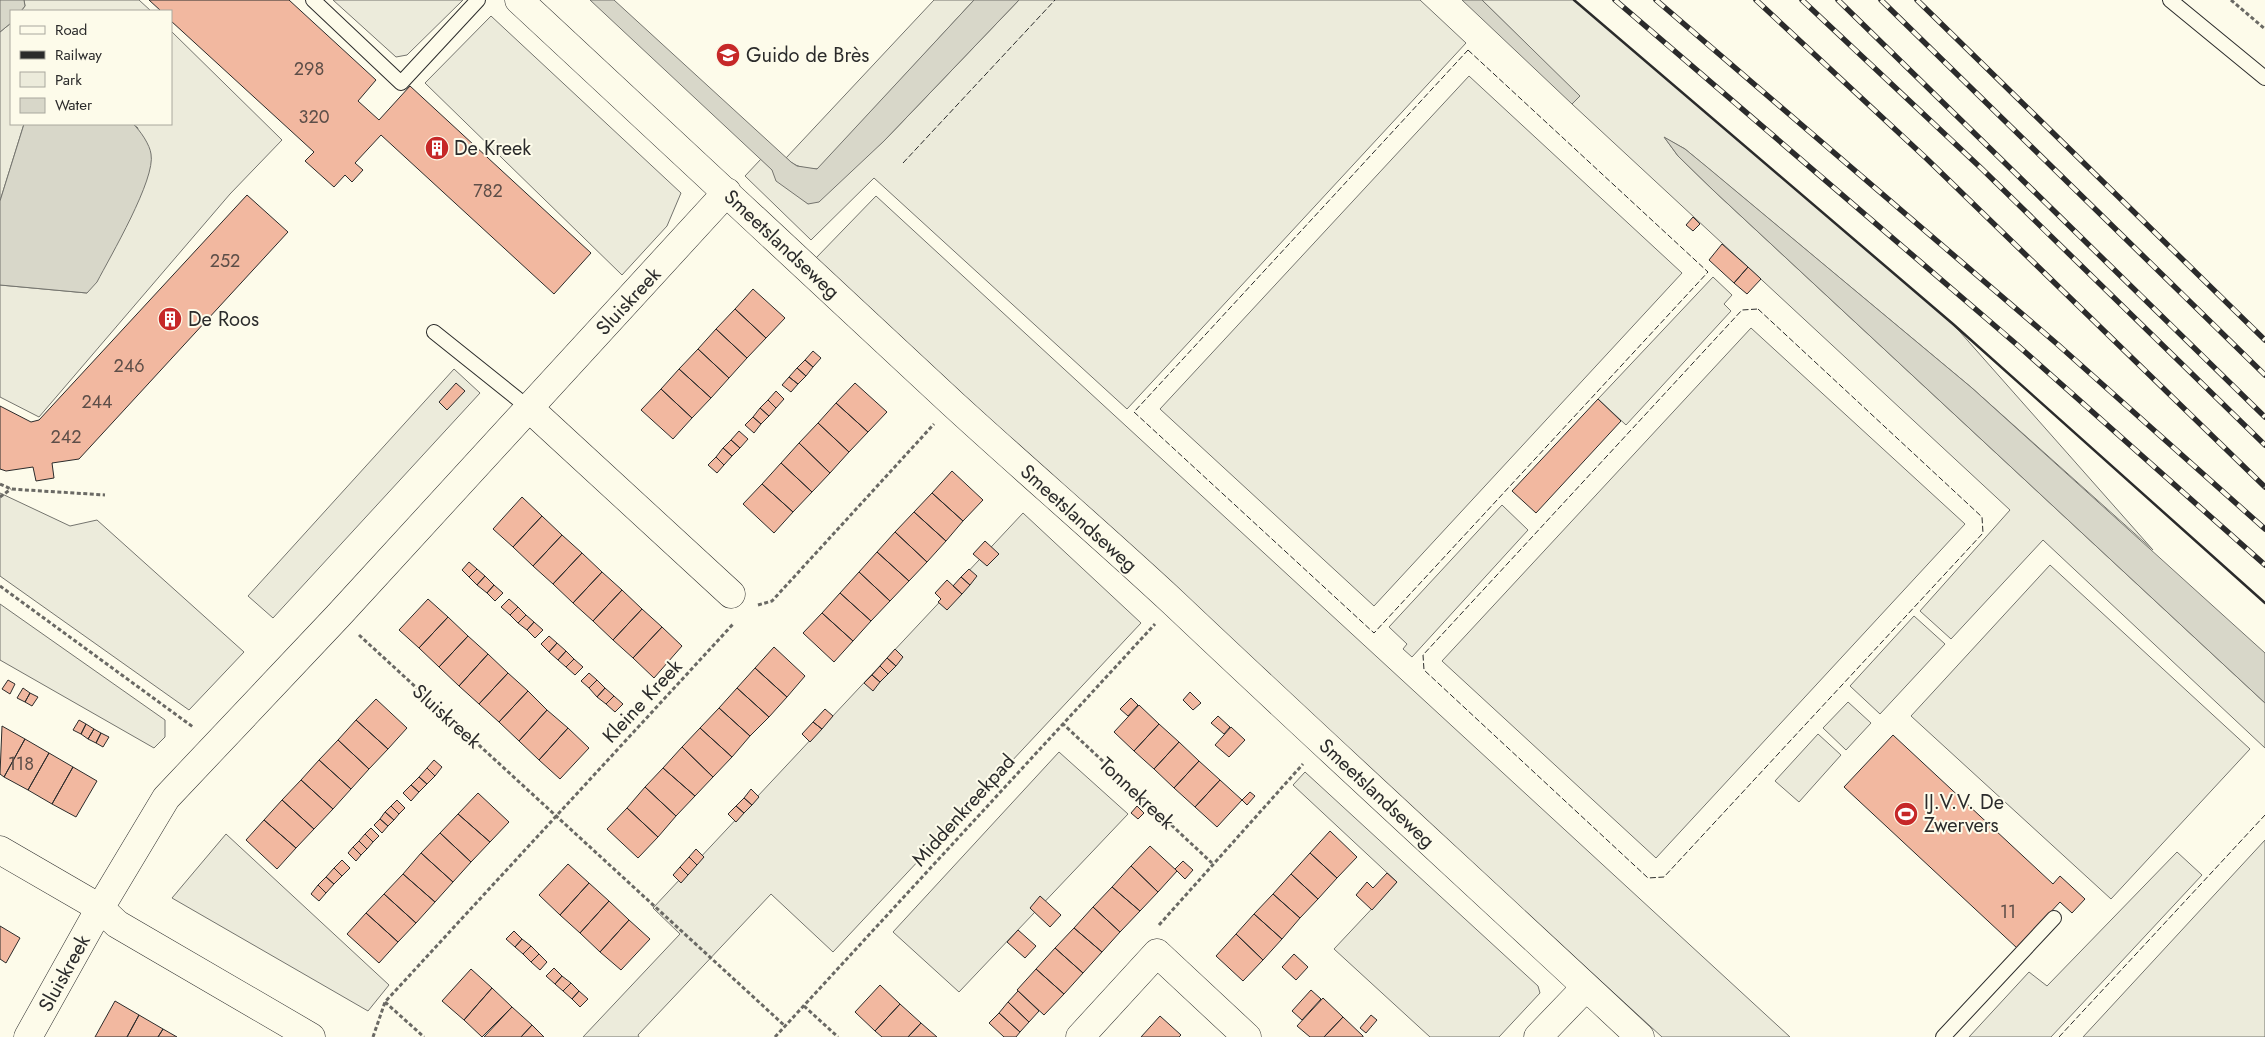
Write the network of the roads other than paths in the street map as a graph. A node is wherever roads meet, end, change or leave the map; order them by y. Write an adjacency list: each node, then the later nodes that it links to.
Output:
1 (313, 0): 2 (lane)
2 (478, 0)
3 (519, 0): 6 (street, Smeetslandseweg)
4 (2170, 0): 5 (lane)
5 (2265, 78)
6 (727, 192): 8 (street, Sluiskreek); 13 (street, Smeetslandseweg)
7 (434, 332): 8 (lane)
8 (529, 408): 9 (street); 11 (street, Sluiskreek)
9 (731, 594)
10 (0, 850): 11 (street, Sluiskreek)
11 (100, 908): 14 (street, Sluiskreek); 15 (street, Sluiskreek)
12 (2054, 918): 20 (lane)
13 (1586, 987): 18 (street); 19 (street, Smeetslandseweg)
14 (28, 1037)
15 (311, 1037)
16 (1080, 1037): 17 (street)
17 (1247, 1037)
18 (1538, 1037)
19 (1640, 1037)
20 (1943, 1037)

